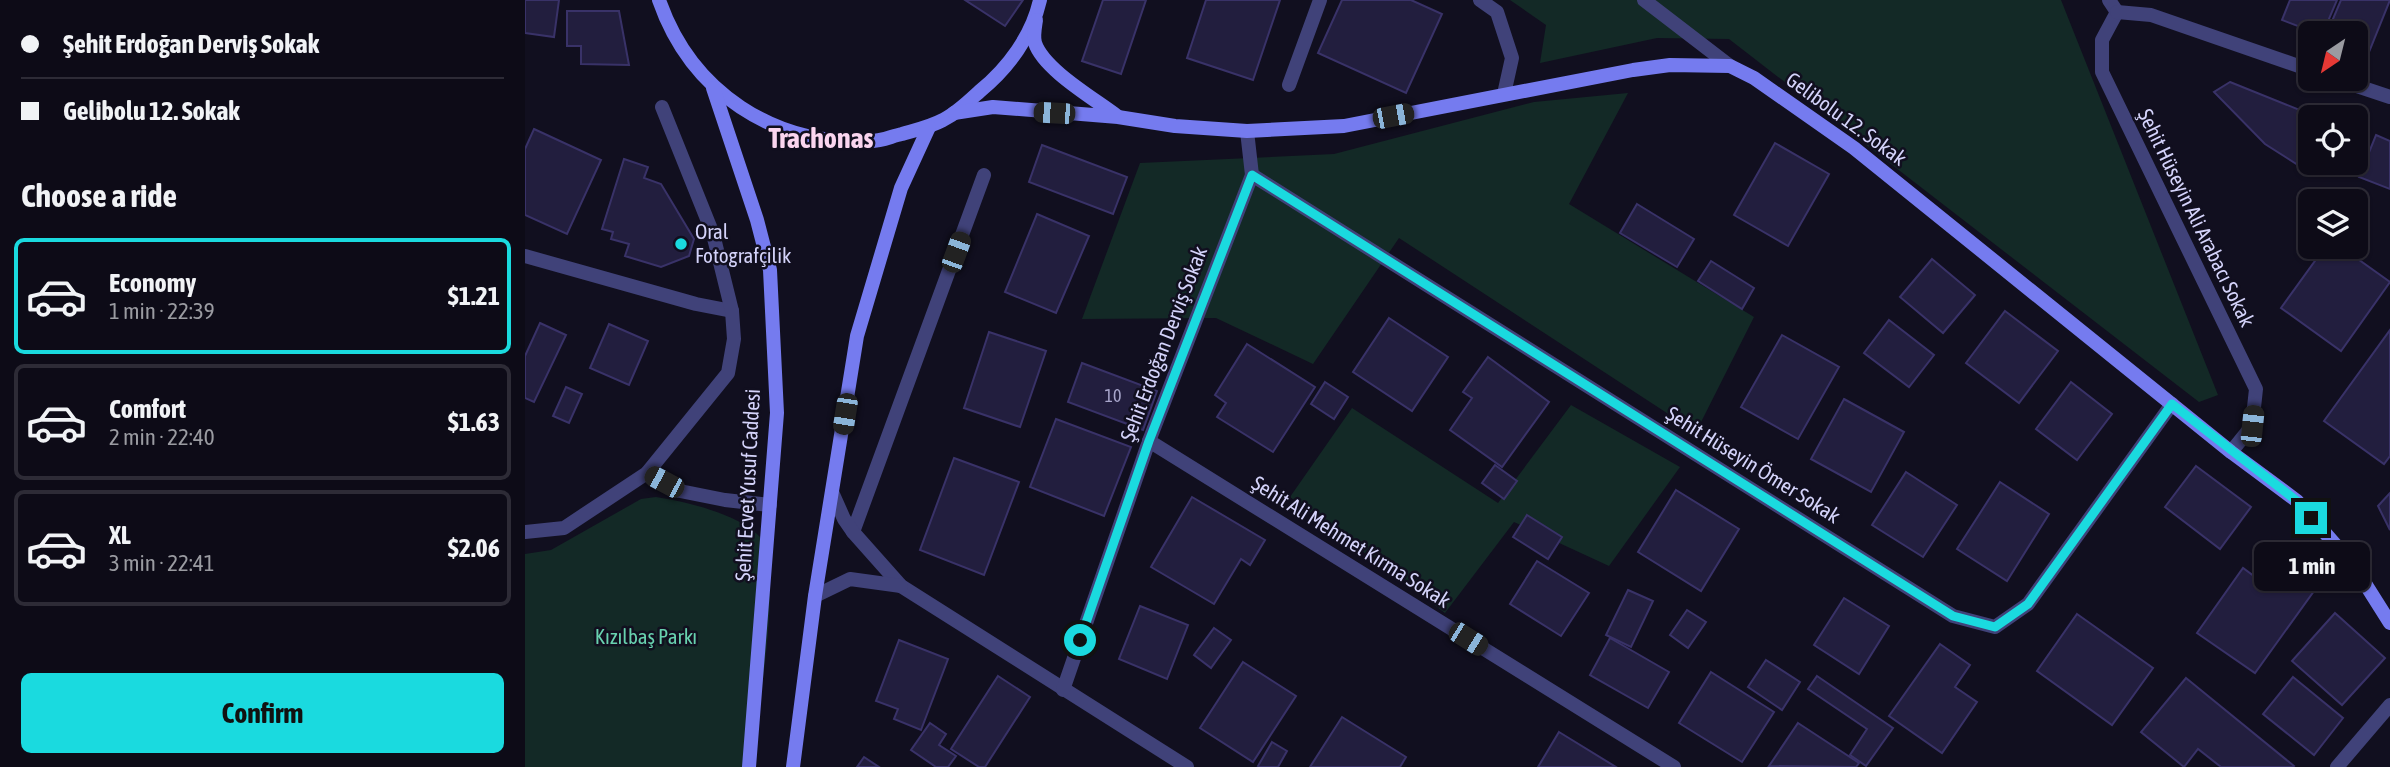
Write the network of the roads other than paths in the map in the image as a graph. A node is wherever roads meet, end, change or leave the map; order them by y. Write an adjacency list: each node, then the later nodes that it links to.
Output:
1 (1040, 0): 7 (main road)
2 (1320, 0): 10 (street)
3 (1480, 0): 13 (street)
4 (1644, 0): 8 (street)
5 (658, 1): 11 (main road)
6 (2113, 6): 9 (street); 26 (street, Şehit Hüseyin Ali Arabacı Sokak)
7 (1036, 17): 16 (main road); 17 (main road)
8 (1730, 66): 13 (main road, Gelibolu 12. Sokak); 24 (main road, Gelibolu 12. Sokak)
9 (2298, 66)
10 (1289, 85)
11 (713, 88): 18 (main road); 29 (main road, Şehit Ecvet Yusuf Caddesi)
12 (2368, 90): 14 (street)
13 (1504, 94): 19 (main road, Gelibolu 12. Sokak)
14 (2390, 97)
15 (663, 107): 23 (street)
16 (954, 113): 17 (main road, Gelibolu 12. Sokak); 18 (main road)
17 (1118, 117): 19 (main road, Gelibolu 12. Sokak)
18 (929, 127): 28 (main road)
19 (1247, 131): 21 (street, Şehit Erdoğan Derviş Sokak)
20 (984, 175): 31 (street)
21 (1252, 175): 24 (street, Şehit Hüseyin Ömer Sokak); 25 (street, Şehit Erdoğan Derviş Sokak)
22 (525, 256): 23 (street)
23 (732, 311): 27 (street)
24 (2172, 404): 26 (main road, Gelibolu 12. Sokak)
25 (1149, 441): 35 (street, Şehit Erdoğan Derviş Sokak); 40 (street, Şehit Ali Mehmet Kırma Sokak)
26 (2231, 452): 34 (main road, Gelibolu 12. Sokak)
27 (647, 473): 29 (street); 30 (street)
28 (832, 492): 31 (street); 33 (main road)
29 (770, 505): 37 (main road, Şehit Ecvet Yusuf Caddesi)
30 (525, 532)
31 (853, 532): 32 (street)
32 (901, 586): 33 (street); 35 (street)
33 (815, 596): 38 (main road)
34 (2390, 623)
35 (1063, 690): 39 (street)
36 (2390, 705): 41 (street)
37 (749, 767)
38 (793, 767)
39 (1187, 767)
40 (1674, 767)
41 (2337, 767)

